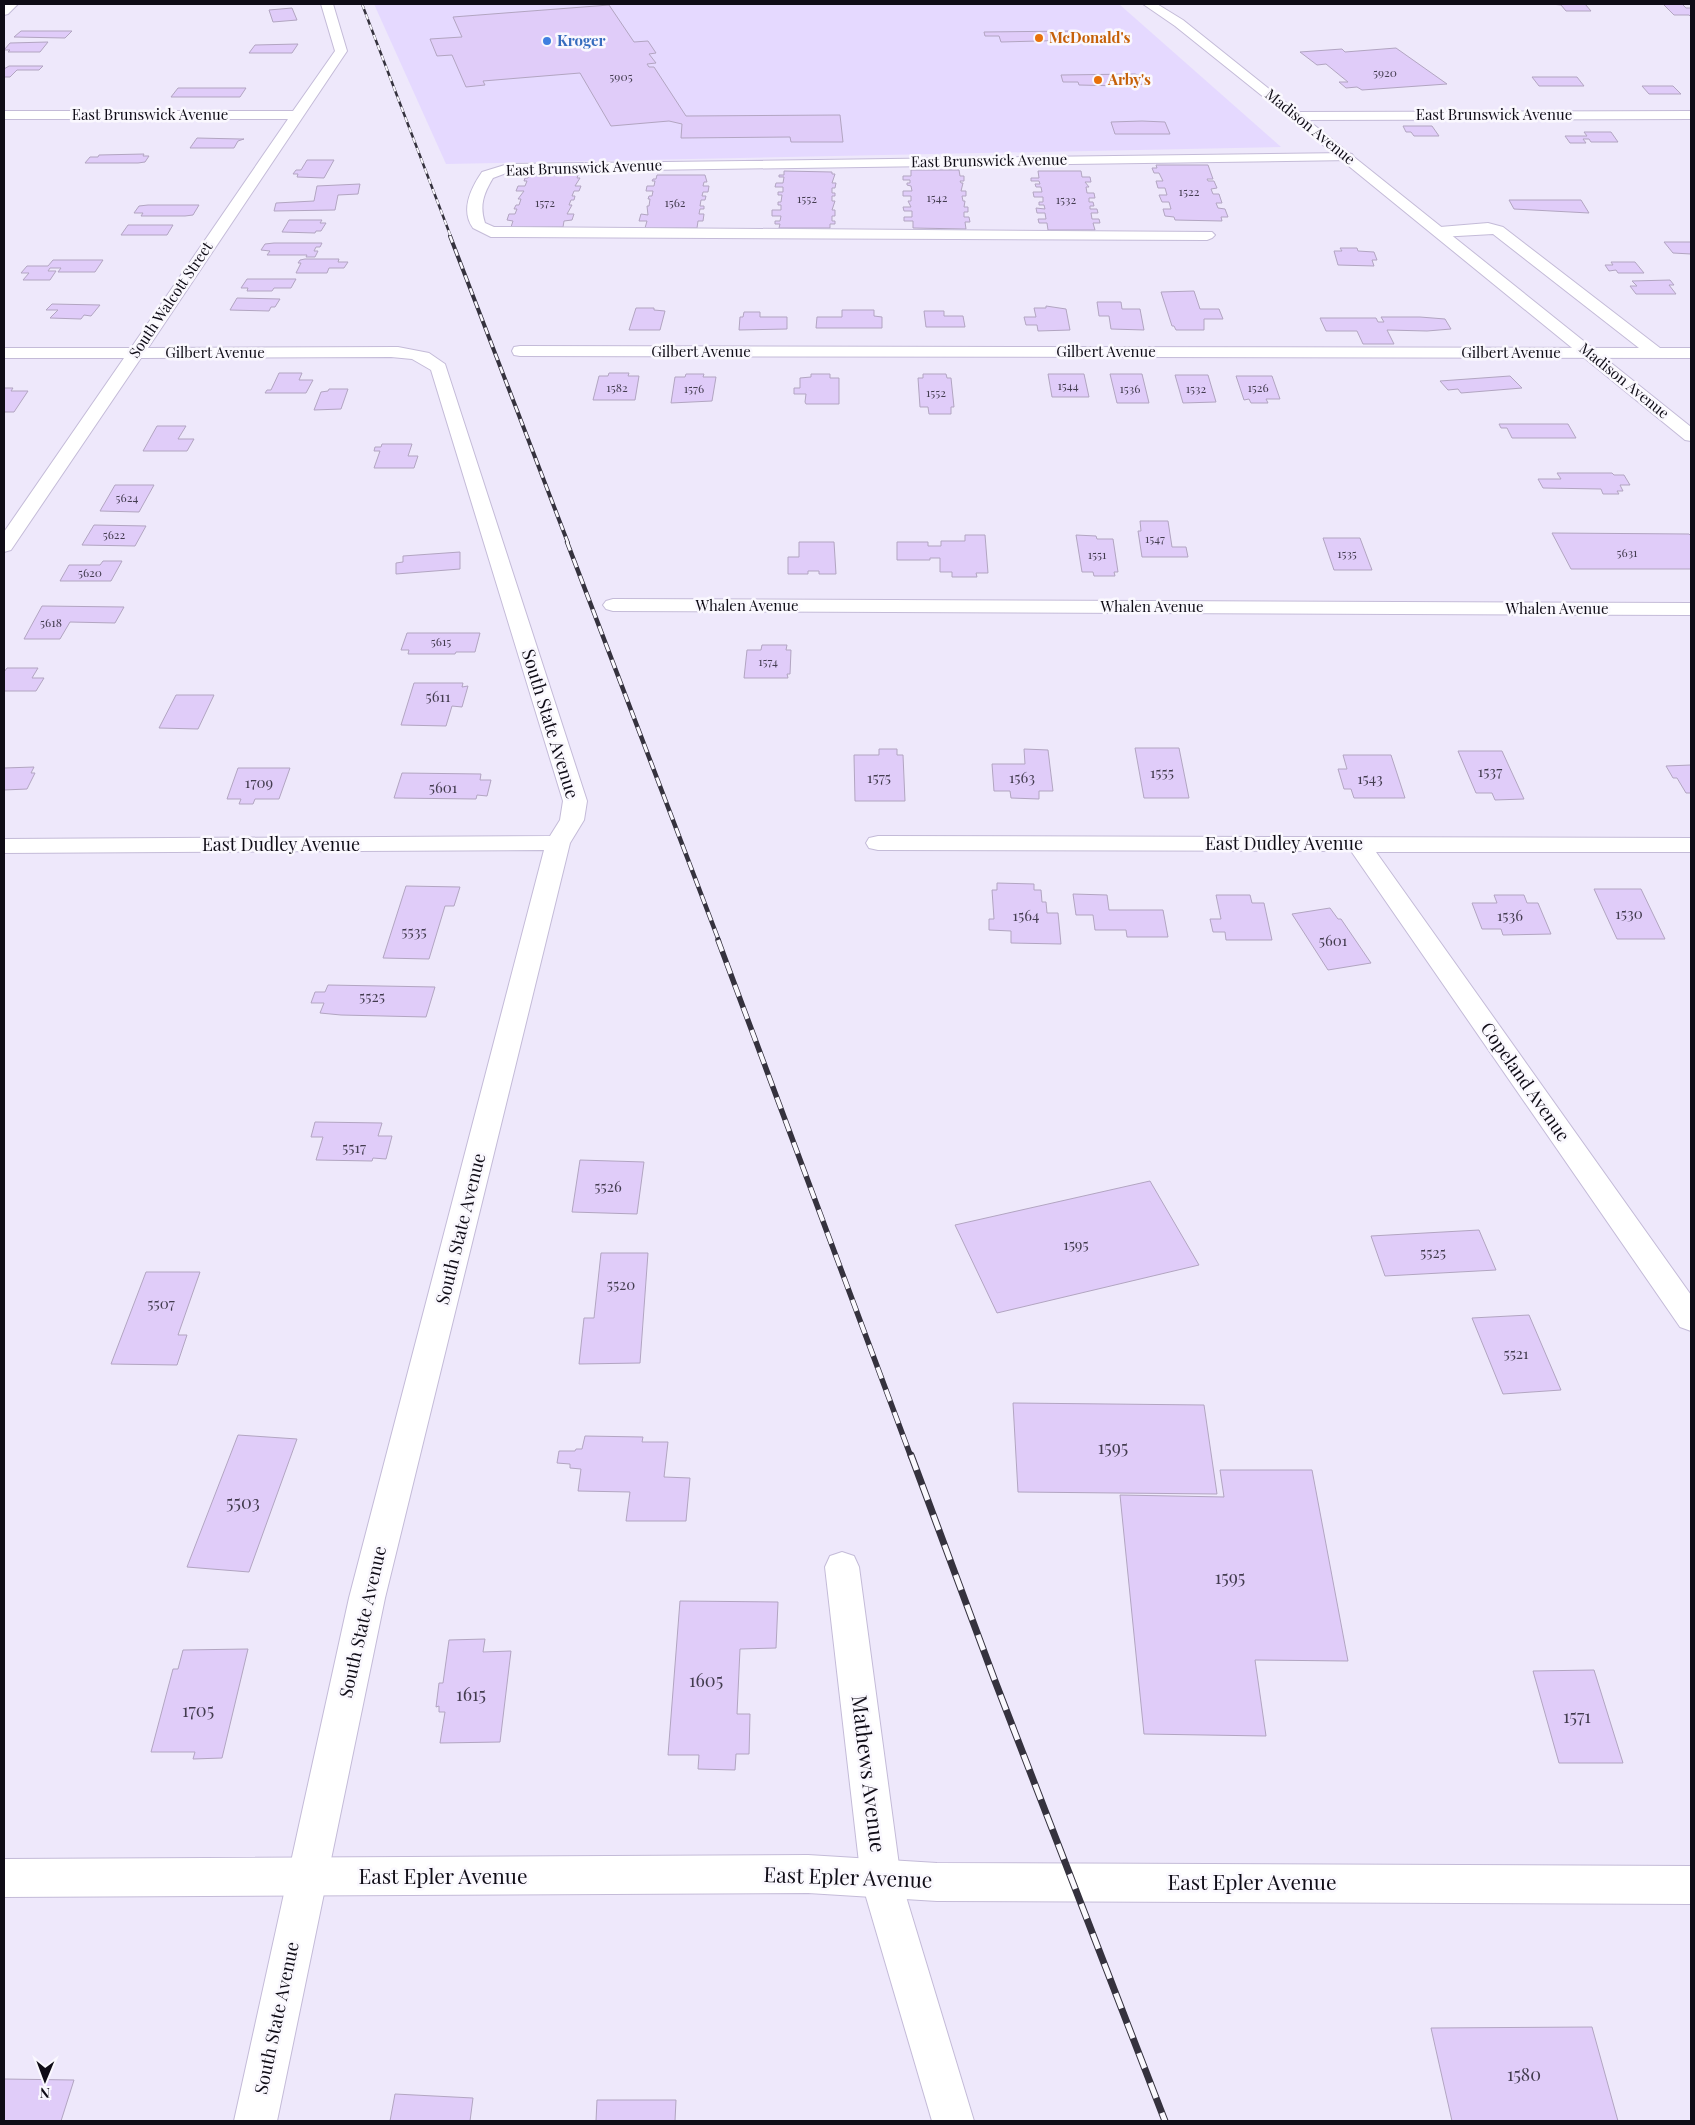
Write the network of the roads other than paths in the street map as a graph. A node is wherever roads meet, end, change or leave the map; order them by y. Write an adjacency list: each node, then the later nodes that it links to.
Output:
1 (12, 4): 5 (street)
2 (327, 4): 8 (street, South Walcott Street)
3 (1149, 4): 6 (street, Madison Avenue)
4 (1161, 4): 6 (street, Madison Avenue)
5 (4, 11)
6 (1179, 23): 10 (street, Madison Avenue)
7 (4, 115): 8 (street, East Brunswick Avenue)
8 (296, 115): 16 (street, South Walcott Street)
9 (1691, 115): 10 (street, East Brunswick Avenue)
10 (1296, 116): 11 (street, Madison Avenue)
11 (1346, 157): 12 (street, Madison Avenue); 13 (street, East Brunswick Avenue)
12 (1440, 232): 17 (street, Madison Avenue); 18 (street)
13 (1207, 235)
14 (520, 351): 17 (street, Gilbert Avenue)
15 (4, 353): 16 (street, Gilbert Avenue)
16 (135, 353): 20 (street, Gilbert Avenue); 22 (street, South Walcott Street)
17 (1589, 353): 18 (street, Gilbert Avenue); 21 (street, Madison Avenue)
18 (1656, 353): 19 (street, Gilbert Avenue)
19 (1691, 353)
20 (426, 357): 25 (street, South State Avenue)
21 (1691, 436)
22 (4, 546)
23 (613, 605): 24 (street, Whalen Avenue)
24 (1691, 609)
25 (558, 843): 29 (street, East Dudley Avenue); 33 (street, South State Avenue)
26 (878, 843): 27 (street, East Dudley Avenue)
27 (1358, 844): 28 (street, East Dudley Avenue); 30 (street, Copeland Avenue)
28 (1691, 845)
29 (4, 846)
30 (1691, 1319)
31 (842, 1567): 34 (street, Mathews Avenue)
32 (4, 1878): 33 (street, East Epler Avenue)
33 (308, 1878): 34 (street, East Epler Avenue); 36 (street, South State Avenue)
34 (881, 1880): 35 (street, East Epler Avenue); 37 (street, Mathews Avenue)
35 (1691, 1885)
36 (255, 2121)
37 (953, 2121)

